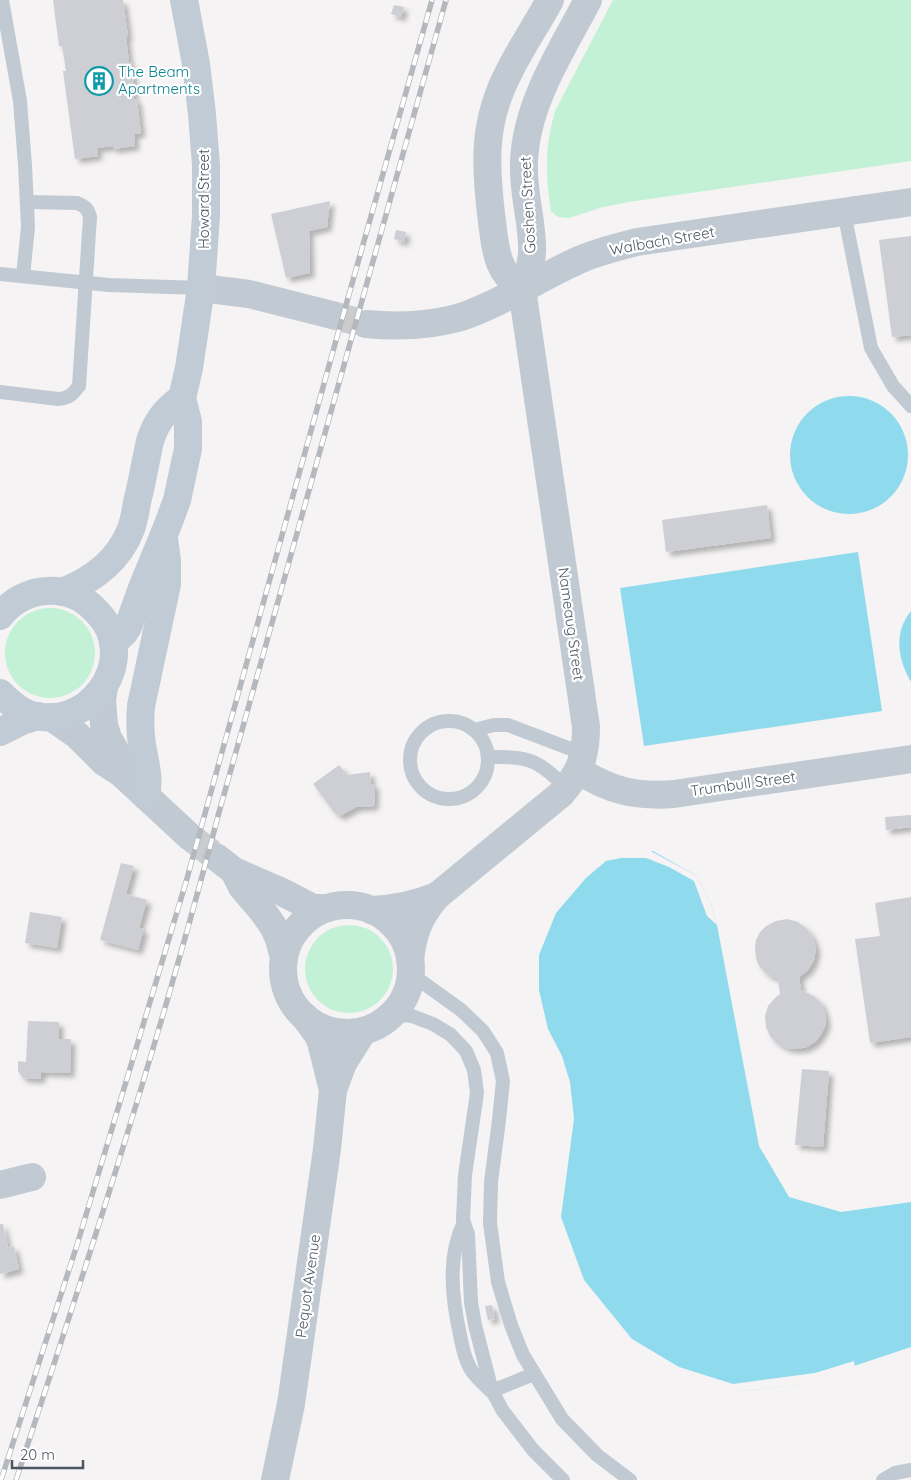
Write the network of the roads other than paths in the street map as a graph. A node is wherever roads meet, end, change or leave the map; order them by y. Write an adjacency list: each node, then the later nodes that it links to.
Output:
1 (2, 0): 5 (lane)
2 (184, 0): 11 (main road, Howard Street)
3 (550, 0): 12 (street)
4 (588, 0): 12 (street, Goshen Street)
5 (27, 202): 9 (lane); 10 (lane)
6 (911, 202): 7 (street, Walbach Street)
7 (844, 212): 12 (street, Walbach Street); 17 (lane)
8 (0, 274): 9 (lane)
9 (23, 276): 10 (lane)
10 (86, 283): 11 (lane); 15 (lane)
11 (201, 288): 13 (street); 16 (main road, Howard Street)
12 (522, 289): 14 (street, Walbach Street); 29 (street, Nameaug Street)
13 (332, 315)
14 (366, 324)
15 (0, 392)
16 (182, 398): 18 (main road, Howard Street); 19 (main road)
17 (911, 406)
18 (163, 536): 21 (main road, Howard Street); 31 (main road)
19 (62, 592): 20 (main road); 21 (main road)
20 (6, 606)
21 (113, 642): 22 (main road)
22 (104, 687): 24 (main road); 30 (street)
23 (0, 693): 24 (main road)
24 (45, 717): 26 (main road); 30 (street)
25 (474, 730): 27 (lane); 27 (lane); 29 (lane)
26 (0, 732)
27 (489, 757): 29 (lane)
28 (911, 759): 29 (street, Trumbull Street)
29 (576, 771): 33 (street)
30 (121, 773): 31 (street)
31 (146, 796): 32 (street)
32 (190, 836)
33 (437, 896): 35 (street); 37 (street)
34 (328, 908): 35 (street); 36 (street); 36 (street)
35 (372, 910): 37 (street)
36 (284, 958): 38 (street)
37 (411, 967): 39 (street); 45 (lane)
38 (302, 1014): 40 (street); 41 (street, Pequot Avenue)
39 (392, 1014): 40 (street); 44 (lane)
40 (363, 1031): 41 (street, Pequot Avenue)
41 (333, 1090): 49 (street, Pequot Avenue)
42 (32, 1176): 43 (street)
43 (0, 1185)
44 (464, 1222): 45 (lane); 47 (lane)
45 (491, 1225): 46 (lane)
46 (534, 1374): 47 (lane); 51 (lane)
47 (492, 1391): 50 (lane)
48 (911, 1470): 52 (lane)
49 (275, 1480)
50 (563, 1480)
51 (630, 1480)
52 (883, 1480)

